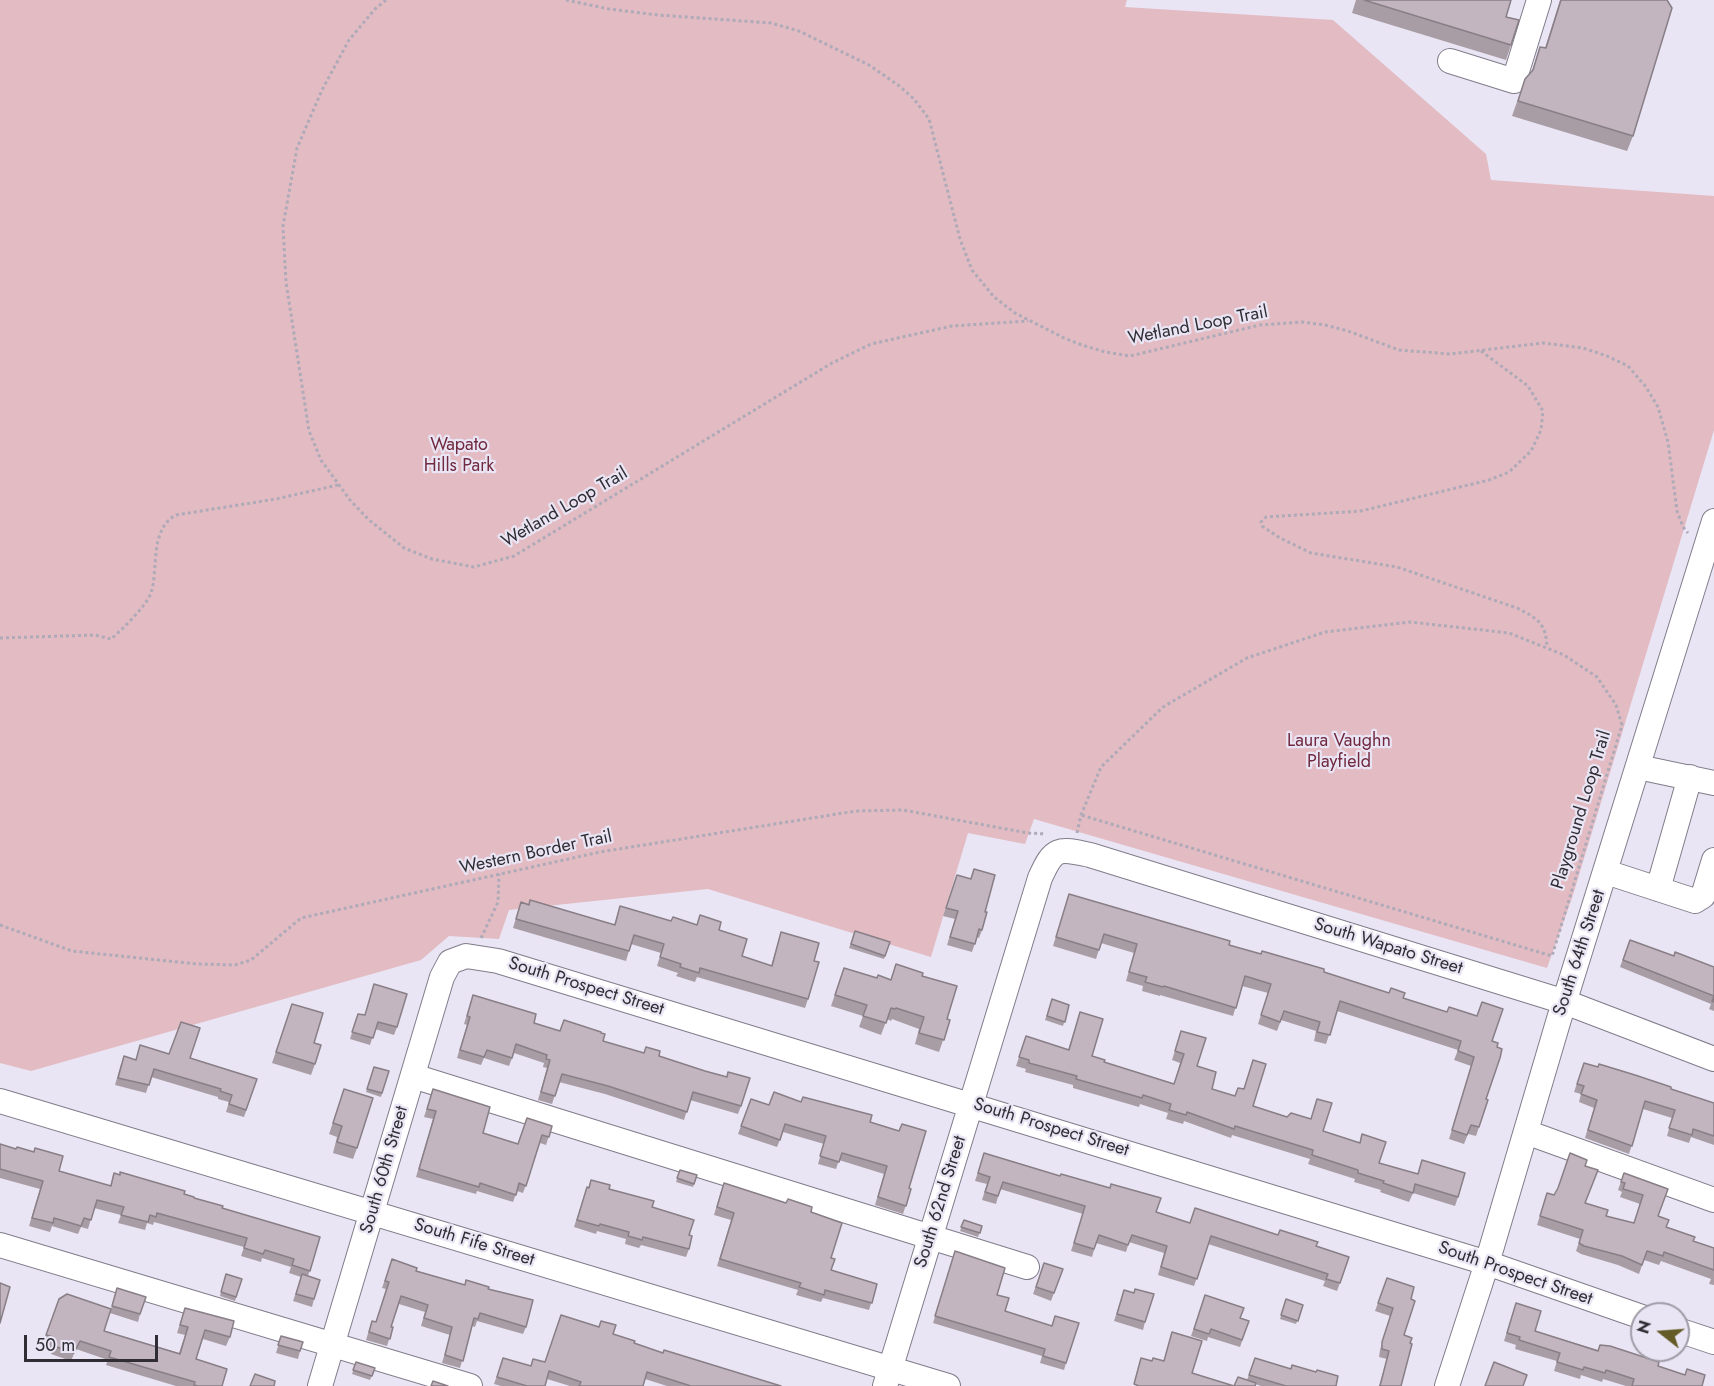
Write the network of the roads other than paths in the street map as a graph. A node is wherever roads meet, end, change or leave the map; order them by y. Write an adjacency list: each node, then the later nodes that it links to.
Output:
1 (1539, 0): 2 (street)
2 (1450, 62)
3 (1714, 521): 4 (street, South 64th Street)
4 (1638, 767): 5 (street); 9 (street, South 64th Street)
5 (1690, 777): 6 (street); 10 (street)
6 (1714, 783)
7 (1056, 842): 12 (street, South Wapato Street); 16 (street, South 62nd Street)
8 (1714, 860): 10 (street)
9 (1606, 872): 10 (street); 12 (street, South 64th Street)
10 (1658, 889)
11 (464, 957): 14 (street, South 60th Street); 16 (street, South Prospect Street)
12 (1564, 1002): 13 (street, South Wapato Street); 17 (street, South 64th Street)
13 (1714, 1059)
14 (413, 1076): 19 (street, South 60th Street); 20 (street)
15 (0, 1101): 19 (street, South Fife Street)
16 (971, 1104): 20 (street, South 62nd Street); 22 (street, South Prospect Street)
17 (1526, 1132): 18 (street); 22 (street, South 64th Street)
18 (1714, 1200)
19 (373, 1213): 27 (street, South 60th Street); 28 (street, South Fife Street)
20 (930, 1238): 23 (street); 28 (street, South 62nd Street)
21 (0, 1245): 27 (street)
22 (1487, 1263): 24 (street, South Prospect Street); 32 (street, South 64th Street)
23 (1026, 1267)
24 (1630, 1313)
25 (1690, 1334): 26 (street)
26 (1714, 1342)
27 (332, 1345): 29 (street, South 60th Street); 30 (street)
28 (887, 1377): 31 (street, South Fife Street)
29 (320, 1386)
30 (470, 1386)
31 (948, 1386)
32 (1447, 1386)

